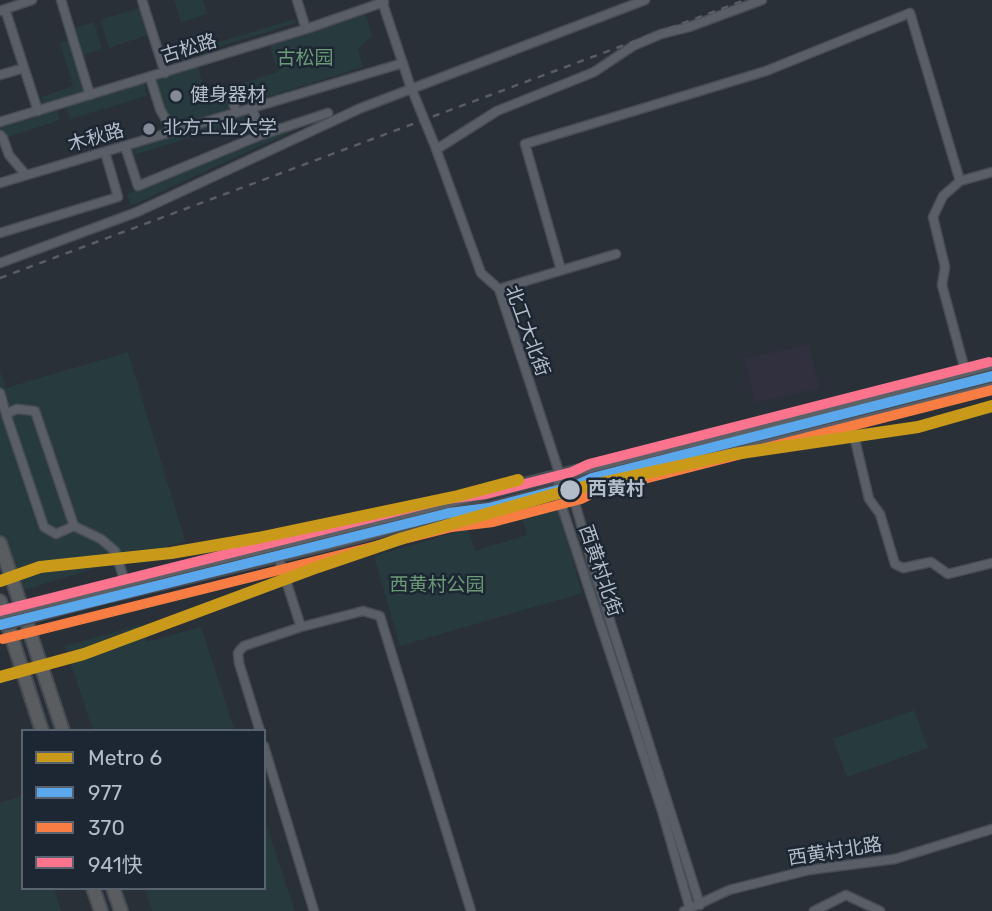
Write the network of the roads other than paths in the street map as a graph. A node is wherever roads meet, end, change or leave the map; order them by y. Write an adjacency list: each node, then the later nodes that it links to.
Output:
1 (32, 0): 8 (street)
2 (61, 0): 16 (street)
3 (142, 0): 12 (street)
4 (297, 0): 9 (street)
5 (645, 0): 15 (street)
6 (762, 0): 27 (street)
7 (384, 2): 9 (street, 古松路); 10 (street, 北工大北街)
8 (3, 10): 11 (street)
9 (306, 29): 12 (street, 古松路)
10 (403, 63): 15 (street, 北工大北街); 18 (street, 木秋路)
11 (24, 68): 13 (street); 19 (street)
12 (165, 73): 14 (street, 古松路)
13 (0, 75)
14 (150, 77): 16 (street, 古松路); 23 (street)
15 (411, 87): 27 (street, 北工大北街); 35 (street)
16 (90, 95): 19 (street, 古松路)
17 (232, 97): 20 (street)
18 (252, 108): 20 (street, 木秋路); 25 (street)
19 (38, 111): 22 (street, 古松路)
20 (236, 112): 23 (street, 木秋路)
21 (328, 113): 25 (street)
22 (0, 122)
23 (173, 132): 26 (street, 木秋路)
24 (0, 135): 30 (street)
25 (261, 135): 26 (street)
26 (125, 146): 28 (street, 木秋路)
27 (437, 149): 37 (street, 北工大北街)
28 (105, 152): 30 (street, 木秋路); 33 (street)
29 (992, 172): 31 (street)
30 (26, 175): 32 (street, 木秋路)
31 (960, 181): 36 (street); 39 (street)
32 (0, 183)
33 (0, 233)
34 (616, 254): 36 (street)
35 (0, 263)
36 (561, 270): 37 (street)
37 (499, 289): 46 (street, 北工大北街)
38 (992, 364): 39 (main road)
39 (965, 370): 46 (main road)
40 (992, 376): 43 (main road)
41 (992, 387): 43 (street)
42 (0, 393): 44 (street)
43 (890, 408): 45 (street); 47 (main road)
44 (6, 414): 49 (street); 49 (street)
45 (851, 423): 47 (street); 52 (street)
46 (560, 475): 47 (street, 西黄村北街); 48 (street); 53 (main road)
47 (573, 485): 48 (main road); 66 (street, 西黄村北街)
48 (556, 489): 51 (main road); 67 (street, 西黄村北街)
49 (74, 526): 53 (street)
50 (0, 543): 60 (highway)
51 (278, 556): 54 (main road); 58 (street)
52 (992, 563)
53 (125, 582): 54 (main road)
54 (97, 595): 56 (main road, bridge); 57 (main road, bridge)
55 (0, 600): 59 (highway)
56 (0, 614)
57 (0, 625)
58 (301, 627): 61 (street); 71 (street)
59 (41, 729)
60 (62, 729)
61 (259, 729)
62 (266, 753): 70 (street)
63 (992, 829): 66 (street, 西黄村北路)
64 (94, 890): 68 (highway)
65 (114, 890): 69 (highway)
66 (700, 905): 67 (street, 西黄村北路)
67 (687, 910)
68 (101, 911)
69 (121, 911)
70 (314, 911)
71 (471, 911)
72 (814, 911): 73 (street)
73 (880, 911)

